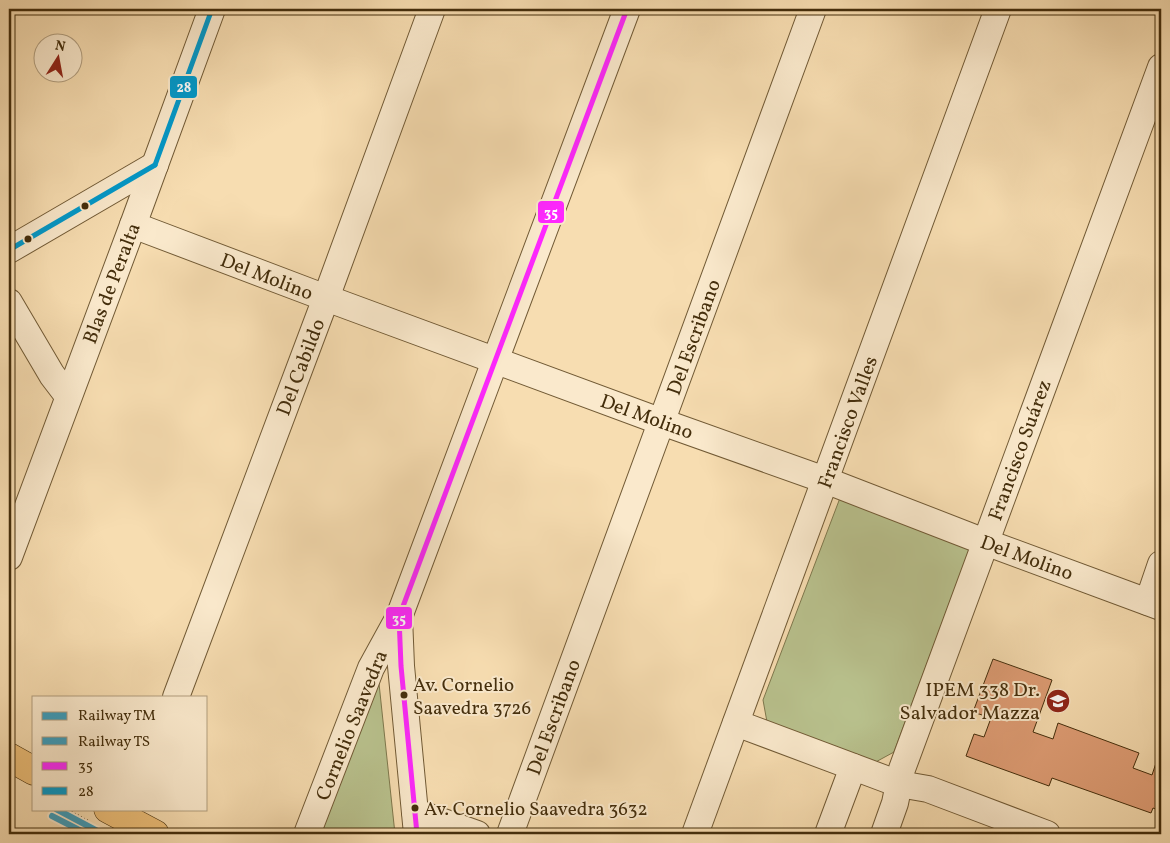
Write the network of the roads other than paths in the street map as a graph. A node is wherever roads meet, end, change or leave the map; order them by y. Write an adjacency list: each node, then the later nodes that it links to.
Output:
1 (212, 9): 7 (street, Blas de Peralta)
2 (432, 9): 10 (street, Del Cabildo)
3 (627, 9): 12 (street, Cornelio Saavedra)
4 (813, 9): 14 (street, Del Escribano)
5 (998, 9): 15 (street, Francisco Valles)
6 (1161, 67): 17 (street, Francisco Suárez)
7 (155, 165): 8 (street, Blas de Peralta); 9 (street)
8 (133, 225): 10 (street, Del Molino); 13 (street, Blas de Peralta)
9 (9, 250)
10 (326, 298): 12 (street, Del Molino); 22 (street, Del Cabildo)
11 (9, 302): 13 (street)
12 (496, 361): 14 (street, Del Molino); 21 (street, Cornelio Saavedra)
13 (68, 396): 16 (street, Blas de Peralta)
14 (662, 422): 15 (street, Del Molino); 34 (street, Del Escribano)
15 (825, 480): 17 (street, Del Molino); 23 (street, Francisco Valles)
16 (14, 526): 18 (street, Blas de Peralta)
17 (985, 542): 20 (street, Del Molino); 27 (street, Francisco Suárez)
18 (9, 557)
19 (1161, 564): 20 (street)
20 (1154, 604)
21 (399, 617): 29 (street); 32 (street, Cornelio Saavedra)
22 (176, 696)
23 (736, 723): 25 (street); 35 (street, Francisco Valles)
24 (9, 757): 26 (main road)
25 (853, 767): 27 (street); 36 (street)
26 (32, 769)
27 (899, 784): 30 (street); 37 (street, Francisco Suárez)
28 (123, 813): 31 (main road)
29 (416, 823): 33 (street)
30 (1037, 832)
31 (155, 834)
32 (307, 834)
33 (477, 834)
34 (510, 834)
35 (695, 834)
36 (828, 834)
37 (884, 834)

